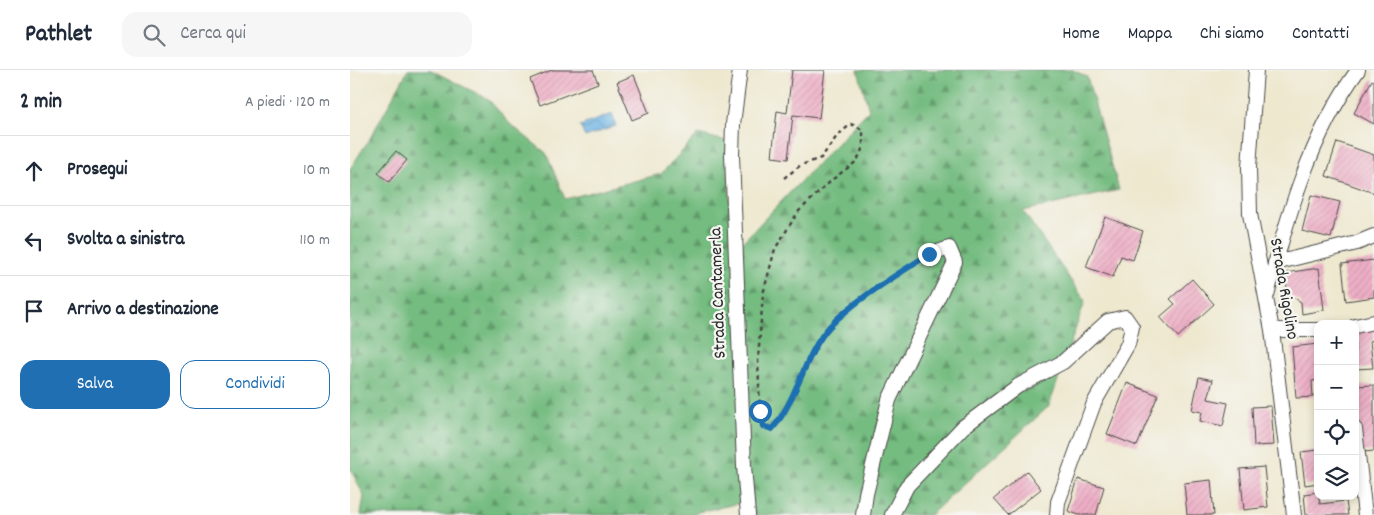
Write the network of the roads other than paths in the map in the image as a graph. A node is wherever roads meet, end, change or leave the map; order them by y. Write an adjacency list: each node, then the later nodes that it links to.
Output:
1 (740, 70): 13 (street, Strada Cantamerla)
2 (1256, 70): 7 (street, Strada Rigolino)
3 (1358, 70): 6 (street)
4 (1374, 236): 6 (street)
5 (929, 254): 14 (street)
6 (1275, 263): 7 (street)
7 (1266, 300): 10 (street, Strada Rigolino)
8 (1374, 322): 9 (street)
9 (1359, 325)
10 (1272, 330): 11 (street); 17 (street, Strada Rigolino)
11 (1314, 330)
12 (1358, 455): 18 (street)
13 (748, 515)
14 (863, 515)
15 (892, 515): 16 (street)
16 (1057, 515)
17 (1294, 515)
18 (1365, 515)

